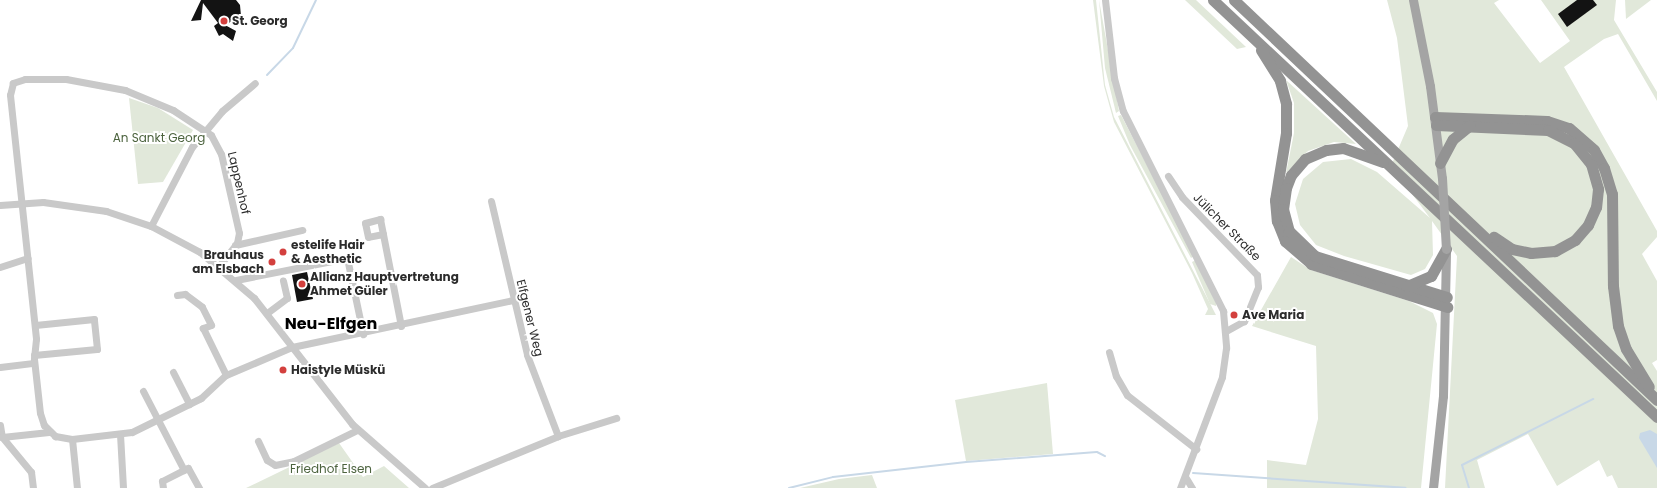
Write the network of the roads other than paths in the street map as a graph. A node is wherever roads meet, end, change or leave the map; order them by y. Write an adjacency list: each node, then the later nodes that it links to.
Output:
1 (1105, 0): 34 (street)
2 (1213, 0): 5 (highway)
3 (1234, 0): 16 (highway)
4 (1413, 0): 7 (main road)
5 (1255, 39): 11 (highway); 30 (highway)
6 (255, 83): 9 (street)
7 (1435, 121): 8 (highway); 10 (main road); 44 (highway)
8 (1469, 126): 10 (highway); 16 (highway)
9 (205, 130): 14 (street, Lappenhof); 17 (street); 20 (street, Lappenhof)
10 (1440, 163): 21 (main road, bridge)
11 (1391, 166): 27 (highway); 46 (highway)
12 (1168, 176): 34 (street, Jülicher Straße)
13 (492, 201): 29 (street, Elfgener Weg)
14 (22, 202): 15 (street); 17 (street); 22 (street)
15 (0, 205)
16 (1453, 206): 44 (highway)
17 (151, 226): 23 (street)
18 (302, 230): 20 (street)
19 (383, 234): 33 (street)
20 (235, 245): 23 (street)
21 (1446, 249): 27 (highway); 30 (main road)
22 (28, 258): 24 (street); 32 (street)
23 (219, 266): 25 (street)
24 (0, 267)
25 (236, 280): 31 (street); 35 (street)
26 (283, 280): 31 (street)
27 (1406, 286): 30 (highway)
28 (177, 295): 42 (street)
29 (514, 300): 33 (street); 53 (street, Elfgener Weg)
30 (1447, 302): 69 (main road)
31 (267, 313): 36 (street)
32 (35, 325): 38 (street); 38 (street)
33 (401, 326): 35 (street)
34 (1226, 330): 57 (street)
35 (363, 334): 36 (street)
36 (292, 347): 42 (street); 50 (street)
37 (1109, 352): 57 (street)
38 (34, 355): 39 (street)
39 (34, 363): 40 (street); 51 (street)
40 (0, 367)
41 (173, 372): 45 (street)
42 (226, 375): 45 (street)
43 (143, 391): 48 (street)
44 (1657, 400)
45 (189, 404): 48 (street)
46 (1657, 417)
47 (616, 418): 53 (street)
48 (158, 419): 52 (street); 58 (street)
49 (0, 425): 54 (street)
50 (358, 430): 56 (street); 65 (street)
51 (49, 432): 54 (street); 55 (street)
52 (120, 434): 55 (street); 62 (street)
53 (558, 436): 66 (street)
54 (2, 437): 60 (street)
55 (72, 439): 61 (street)
56 (258, 441)
57 (1196, 449): 59 (street)
58 (184, 470): 63 (street); 64 (street)
59 (1186, 478): 67 (street); 68 (street)
60 (33, 488)
61 (77, 488)
62 (123, 488)
63 (163, 488)
64 (198, 488)
65 (425, 488)
66 (432, 488)
67 (1180, 488)
68 (1192, 488)
69 (1433, 488)

